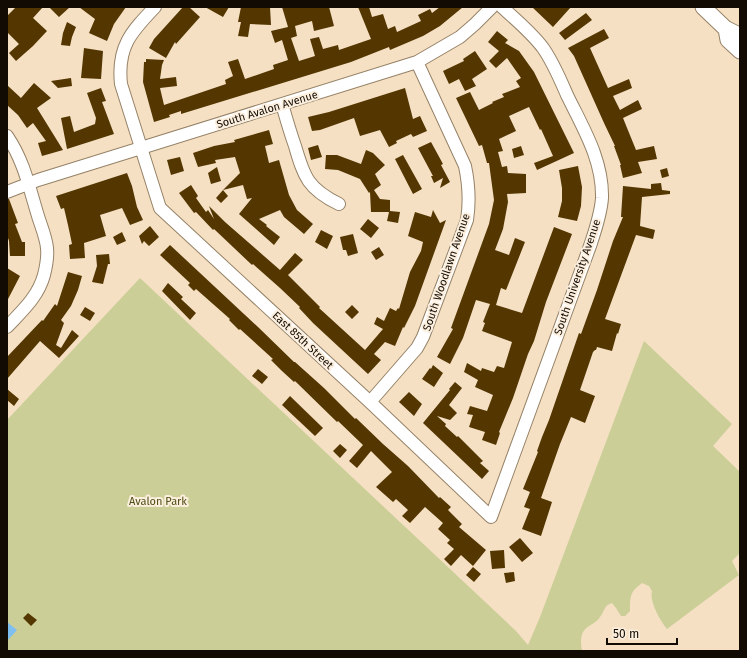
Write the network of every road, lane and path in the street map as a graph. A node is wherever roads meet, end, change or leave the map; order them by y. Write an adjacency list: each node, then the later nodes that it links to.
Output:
1 (155, 7): 11 (street, East 85th Street)
2 (492, 7): 8 (street, South Avalon Avenue)
3 (502, 7): 17 (street, South University Avenue)
4 (703, 7): 5 (main road)
5 (725, 28): 6 (main road); 7 (main road)
6 (740, 37)
7 (740, 51)
8 (417, 62): 9 (street, South Avalon Avenue); 16 (street, South Woodlawn Avenue)
9 (282, 104): 11 (street, South Avalon Avenue); 14 (street)
10 (7, 136): 12 (street)
11 (141, 148): 12 (street, South Avalon Avenue); 16 (street, East 85th Street)
12 (28, 183): 13 (street, South Avalon Avenue); 15 (street)
13 (7, 192)
14 (339, 204)
15 (7, 327)
16 (370, 402): 17 (street, East 85th Street)
17 (491, 517)

